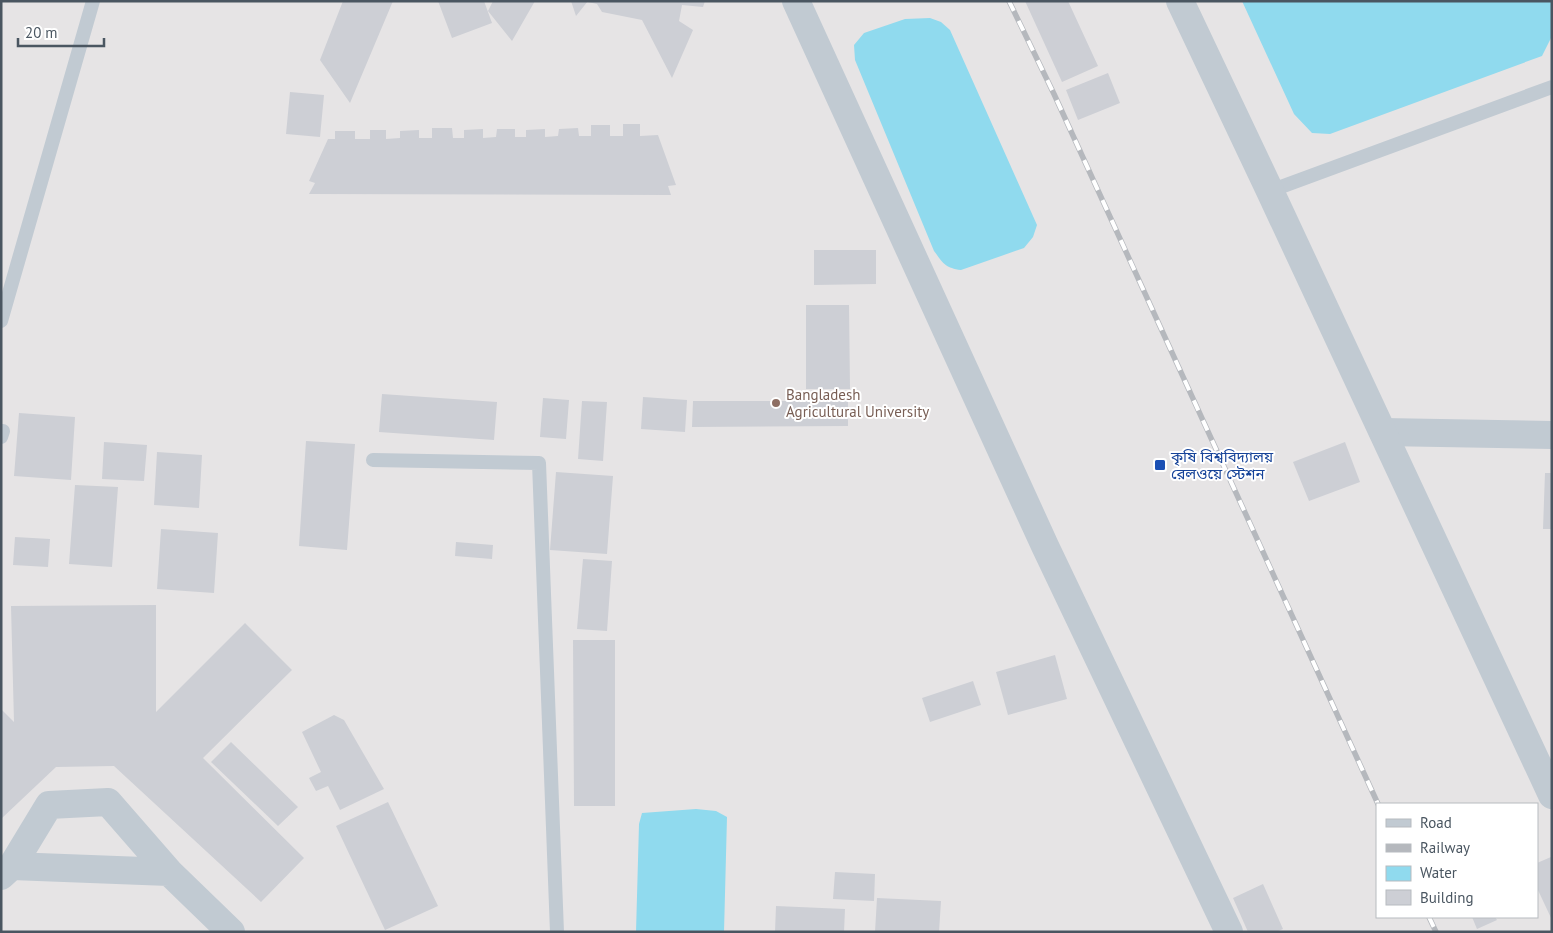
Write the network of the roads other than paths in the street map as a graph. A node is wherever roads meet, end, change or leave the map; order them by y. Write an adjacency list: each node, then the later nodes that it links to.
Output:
1 (93, 1): 6 (lane)
2 (796, 1): 17 (street)
3 (1180, 1): 5 (street)
4 (1552, 87): 5 (lane)
5 (1270, 191): 8 (street)
6 (1, 321)
7 (1, 431): 10 (lane)
8 (1383, 432): 9 (street); 12 (street)
9 (1552, 436)
10 (1, 437)
11 (372, 460): 16 (lane)
12 (1552, 795)
13 (7, 871): 14 (street); 14 (street)
14 (169, 872): 15 (street)
15 (231, 932)
16 (557, 932)
17 (1229, 932)

